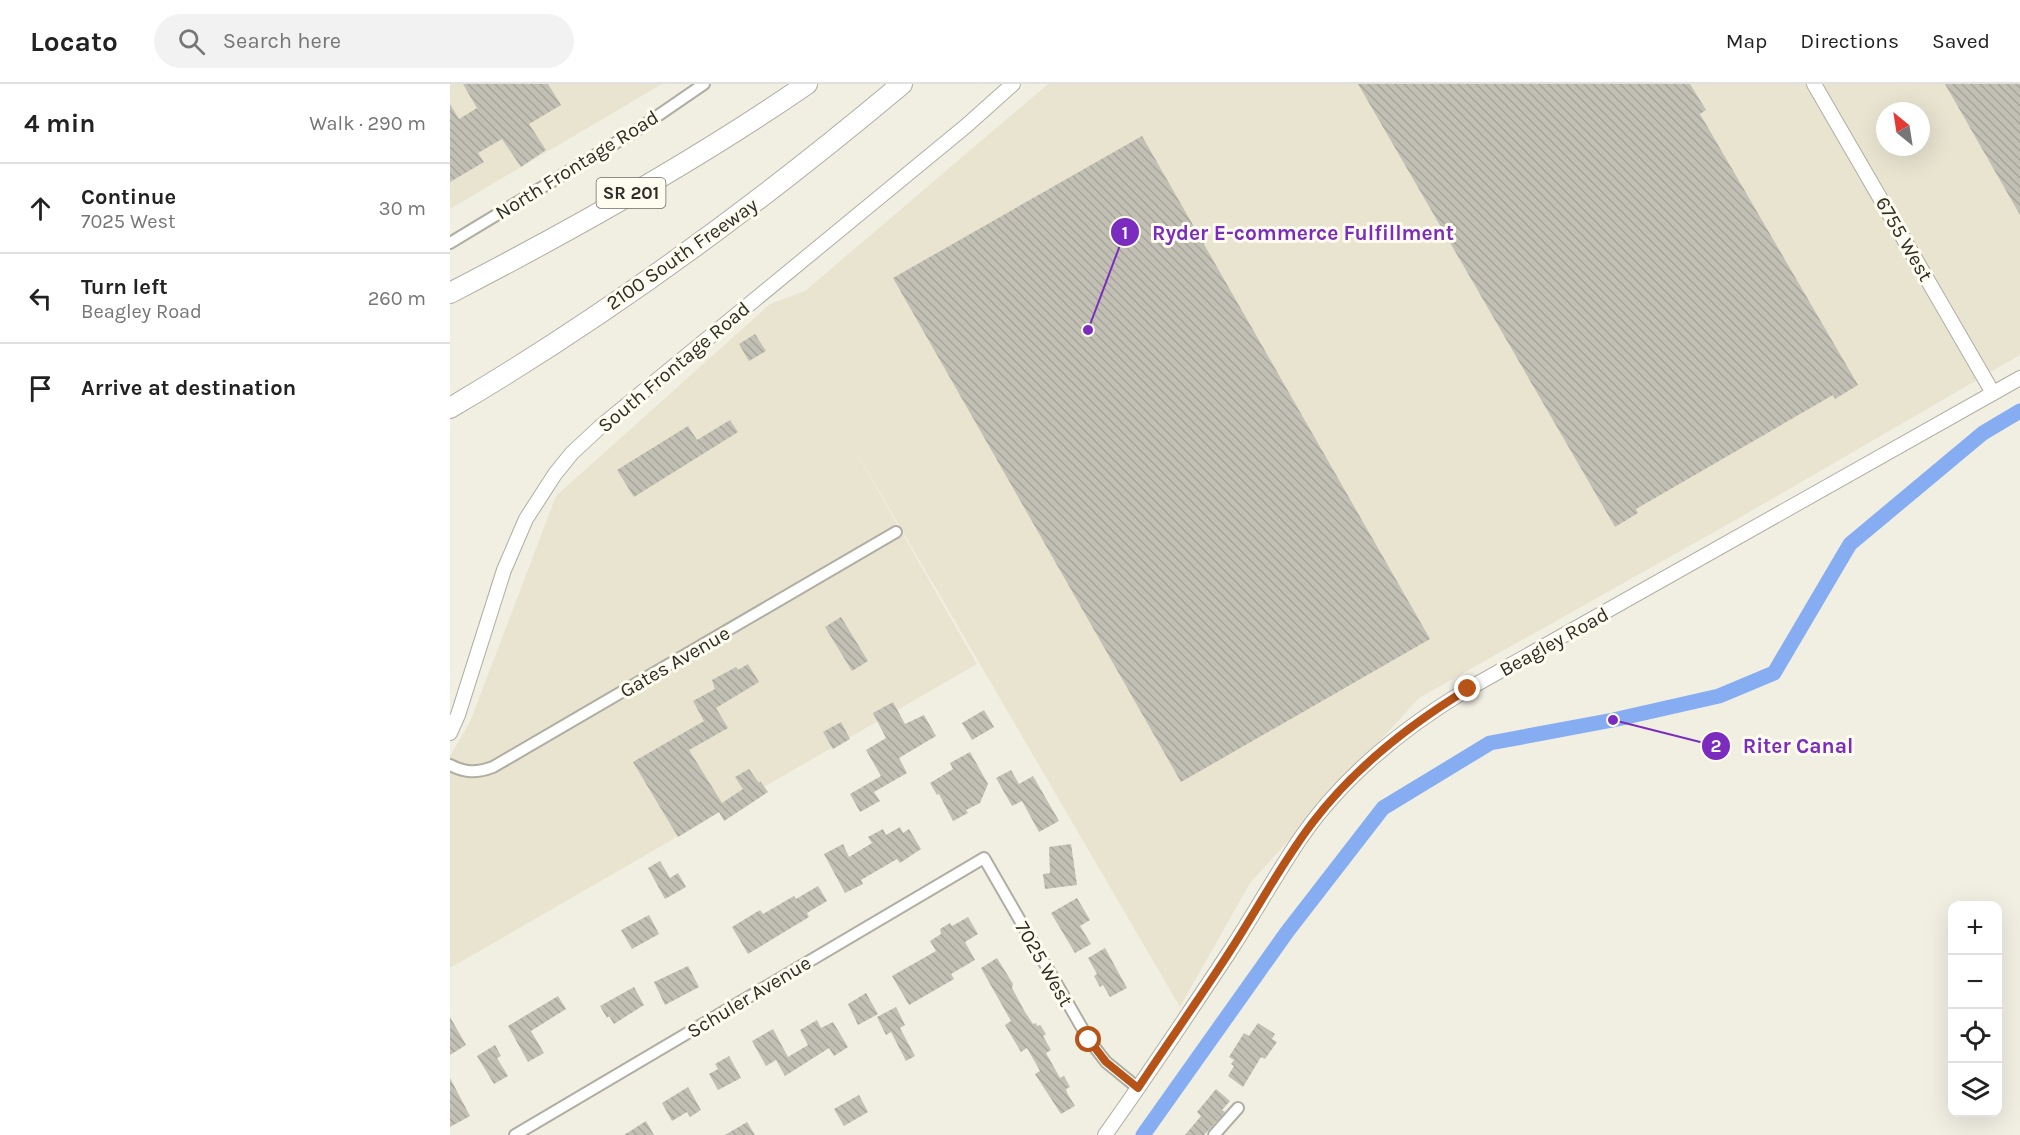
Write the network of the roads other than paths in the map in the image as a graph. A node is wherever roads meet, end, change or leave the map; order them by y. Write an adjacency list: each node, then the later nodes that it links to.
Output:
1 (704, 84): 6 (street, North Frontage Road)
2 (807, 84): 7 (highway, SR 201)
3 (902, 84): 10 (highway, 2100 South Freeway)
4 (1012, 84): 12 (street, South Frontage Road)
5 (1814, 84): 9 (street, 6755 West)
6 (450, 243)
7 (450, 293)
8 (2020, 378): 9 (street, Beagley Road)
9 (1993, 393): 15 (street, Beagley Road)
10 (450, 408)
11 (896, 532): 13 (street, Gates Avenue)
12 (450, 733)
13 (450, 765)
14 (984, 858): 15 (street, 7025 West); 17 (street, Schuler Avenue)
15 (1138, 1088): 18 (street, Beagley Road)
16 (1238, 1108): 19 (street)
17 (515, 1135)
18 (1105, 1135)
19 (1214, 1135)

